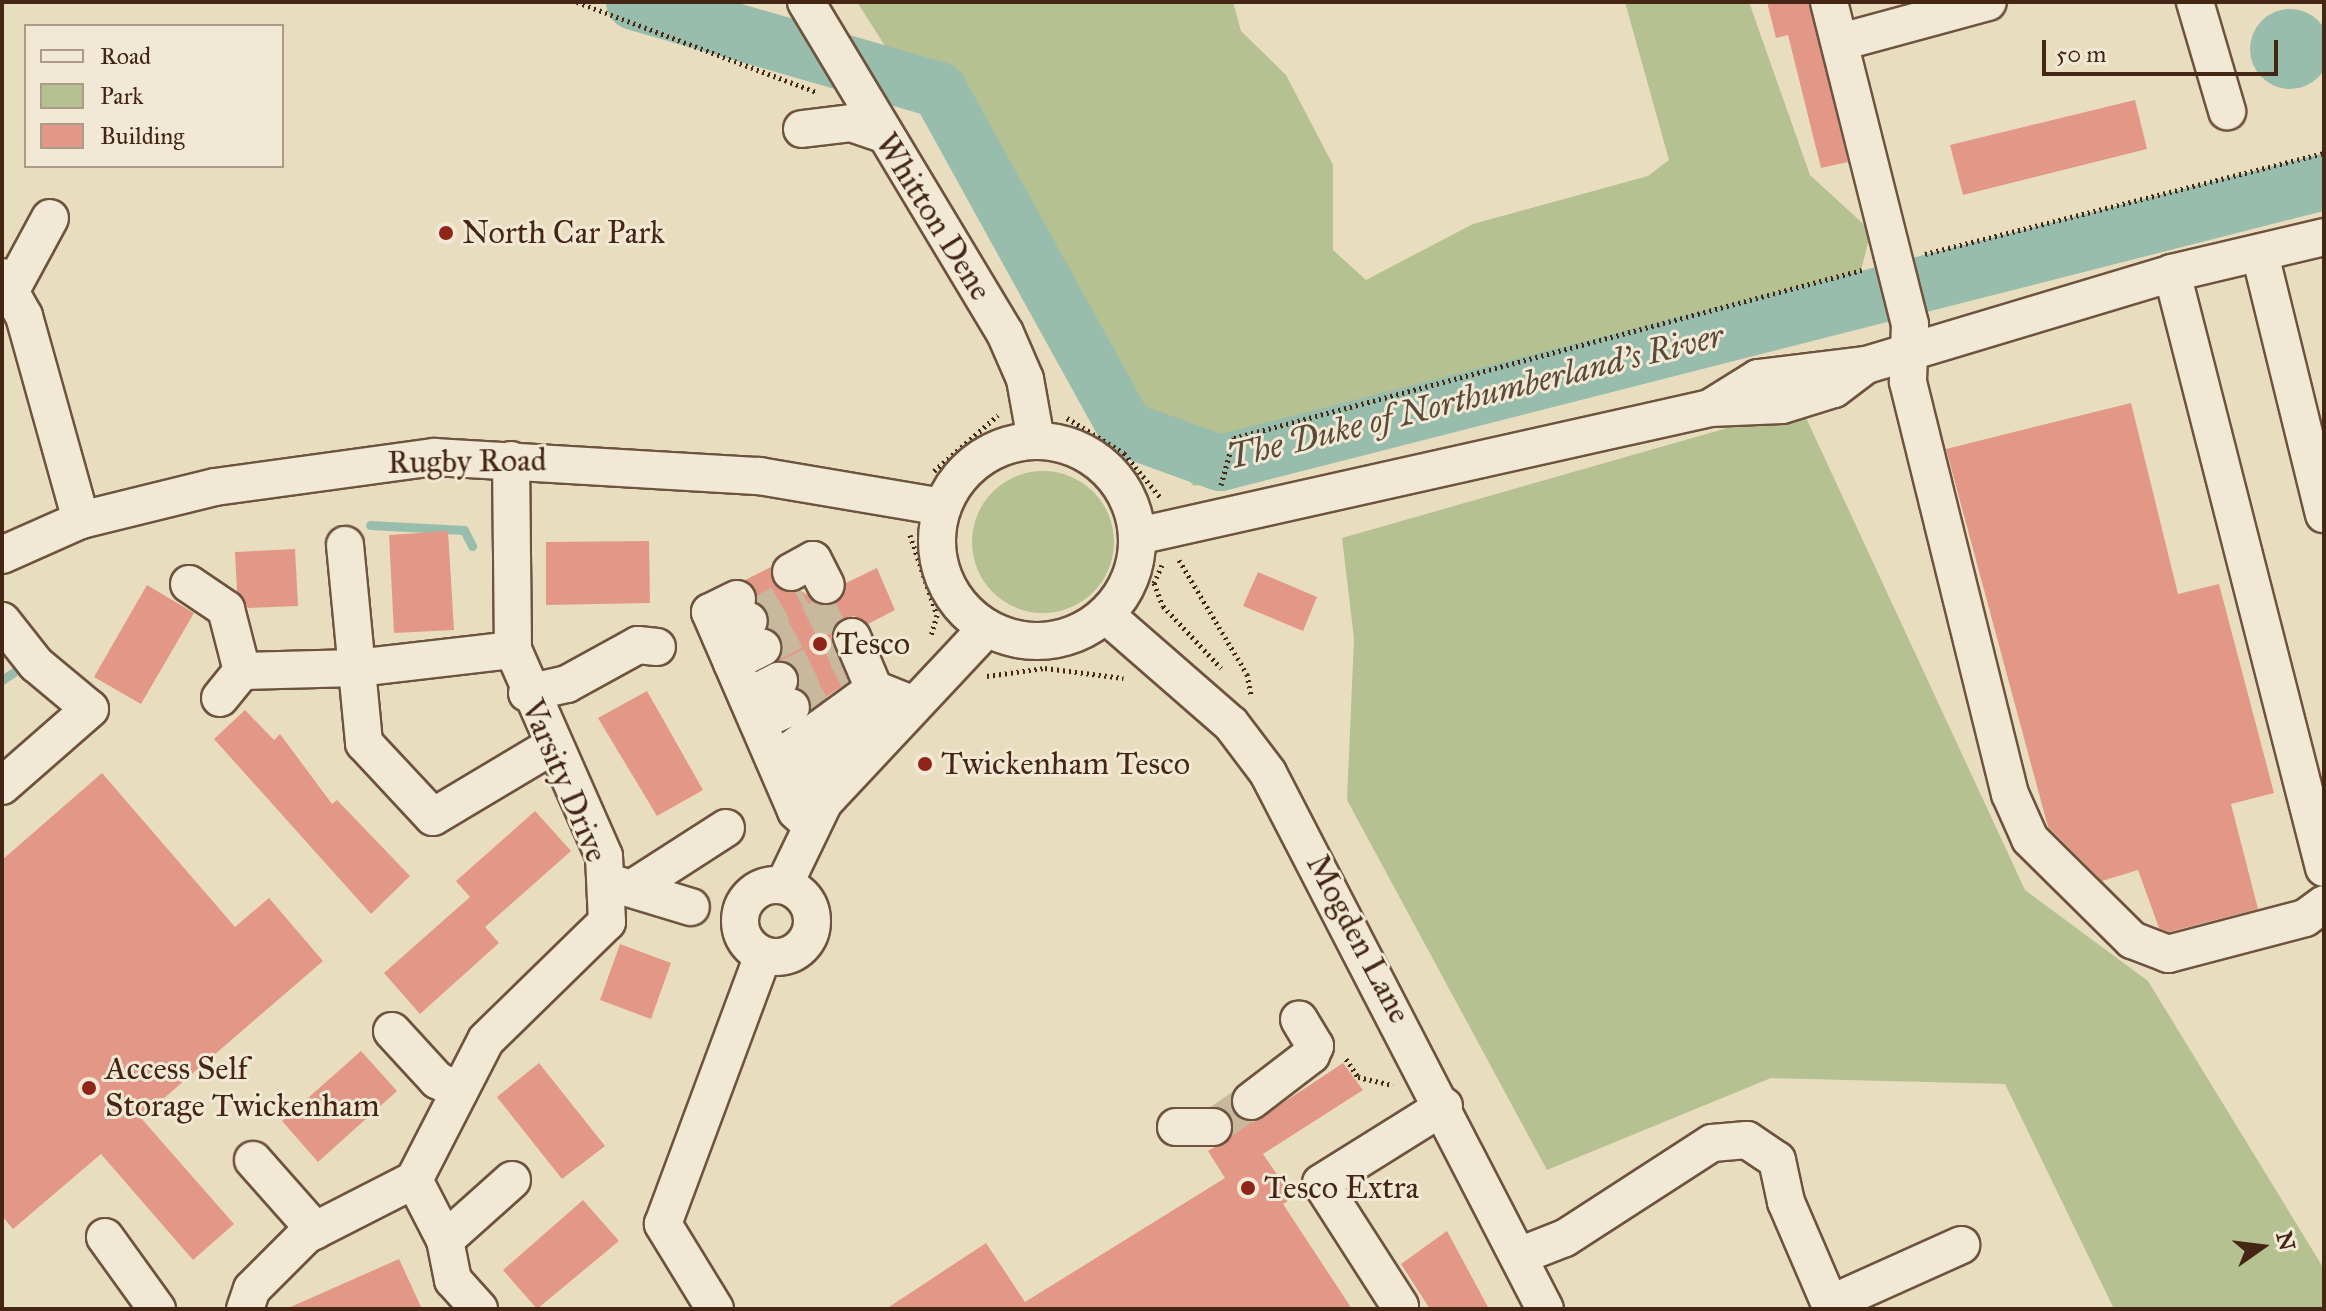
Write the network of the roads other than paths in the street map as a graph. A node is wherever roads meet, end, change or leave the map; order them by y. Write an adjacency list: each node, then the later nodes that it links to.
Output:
1 (806, 2): 7 (street, Whitton Dene)
2 (1829, 2): 5 (street)
3 (1988, 2): 5 (street)
4 (2195, 2): 6 (street)
5 (1841, 42): 14 (street)
6 (2227, 111)
7 (876, 123): 8 (street); 15 (street, Whitton Dene)
8 (802, 129)
9 (50, 218): 13 (street)
10 (2324, 237): 11 (street)
11 (2260, 254): 12 (street); 18 (street)
12 (2172, 273): 14 (street); 41 (street)
13 (6, 284): 19 (street)
14 (1912, 337): 20 (street); 44 (street)
15 (1036, 440): 17 (street); 20 (street)
16 (511, 460): 17 (street, Rugby Road); 19 (street, Rugby Road); 29 (street, Varsity Drive)
17 (942, 507): 26 (street)
18 (2324, 514)
19 (81, 520): 22 (street, Rugby Road)
20 (1138, 536): 24 (street)
21 (345, 545): 30 (street)
22 (2, 555)
23 (189, 584): 30 (street)
24 (1107, 616): 26 (street); 51 (street, Mogden Lane)
25 (2, 621): 37 (street)
26 (987, 628): 31 (street)
27 (740, 633): 34 (street)
28 (657, 647): 32 (street)
29 (513, 650): 30 (street); 32 (street, Varsity Drive)
30 (357, 668): 35 (street)
31 (867, 671): 36 (street); 38 (street); 39 (street)
32 (527, 693): 35 (street, Varsity Drive)
33 (785, 694): 34 (street)
34 (752, 710): 36 (street)
35 (552, 746): 42 (street, Varsity Drive)
36 (775, 761): 38 (street)
37 (2, 786)
38 (790, 795): 39 (street)
39 (810, 824): 43 (street)
40 (726, 828): 42 (street)
41 (2324, 868)
42 (620, 885): 45 (street); 49 (street, Varsity Drive)
43 (784, 885): 46 (street); 46 (street)
44 (2324, 904)
45 (691, 907)
46 (763, 955): 67 (street)
47 (392, 1031): 49 (street)
48 (1307, 1033): 50 (street)
49 (459, 1091): 55 (street, Varsity Drive)
50 (1251, 1101)
51 (1430, 1115): 61 (street, Mogden Lane); 62 (street)
52 (1176, 1127): 53 (street)
53 (1213, 1127)
54 (253, 1160): 57 (street)
55 (414, 1180): 57 (street); 58 (street)
56 (512, 1180): 58 (street)
57 (315, 1230): 65 (street)
58 (439, 1232): 66 (street)
59 (105, 1237): 64 (street)
60 (1961, 1245): 63 (street)
61 (1519, 1256): 63 (street); 68 (street, Mogden Lane)
62 (1400, 1306)
63 (1831, 1306)
64 (157, 1309)
65 (245, 1309)
66 (479, 1309)
67 (715, 1309)
68 (1545, 1309)

